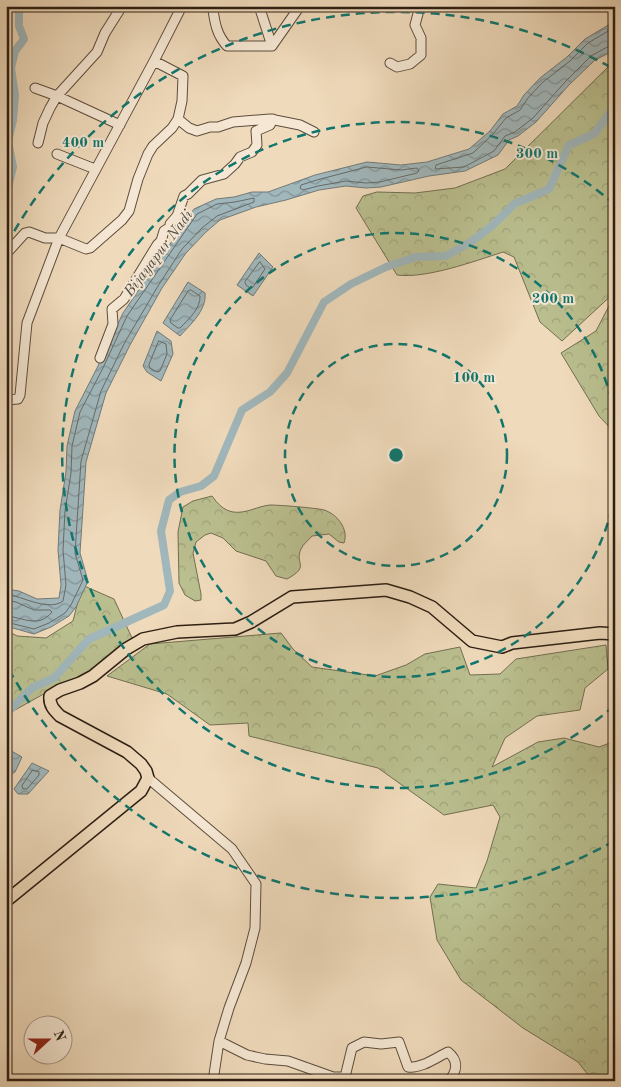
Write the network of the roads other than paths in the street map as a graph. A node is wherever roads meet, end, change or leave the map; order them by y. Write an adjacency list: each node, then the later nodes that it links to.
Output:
1 (122, 6): 11 (street)
2 (182, 6): 8 (street)
3 (209, 6): 7 (street)
4 (259, 6): 7 (street)
5 (300, 6): 7 (street)
6 (420, 6): 9 (street)
7 (272, 46)
8 (154, 61): 12 (street); 14 (street)
9 (390, 63)
10 (35, 88): 11 (street)
11 (57, 96): 14 (street); 16 (street)
12 (178, 119): 13 (street); 19 (street)
13 (273, 119): 15 (street); 21 (street)
14 (120, 125): 18 (street)
15 (314, 132)
16 (38, 143)
17 (57, 154): 18 (street)
18 (95, 169): 19 (street)
19 (59, 238): 20 (street); 22 (street)
20 (6, 254)
21 (100, 358)
22 (6, 400)
23 (615, 634): 24 (main road)
24 (148, 778): 25 (main road); 26 (street)
25 (6, 901)
26 (219, 1041): 27 (street); 28 (street)
27 (213, 1081)
28 (449, 1081)

